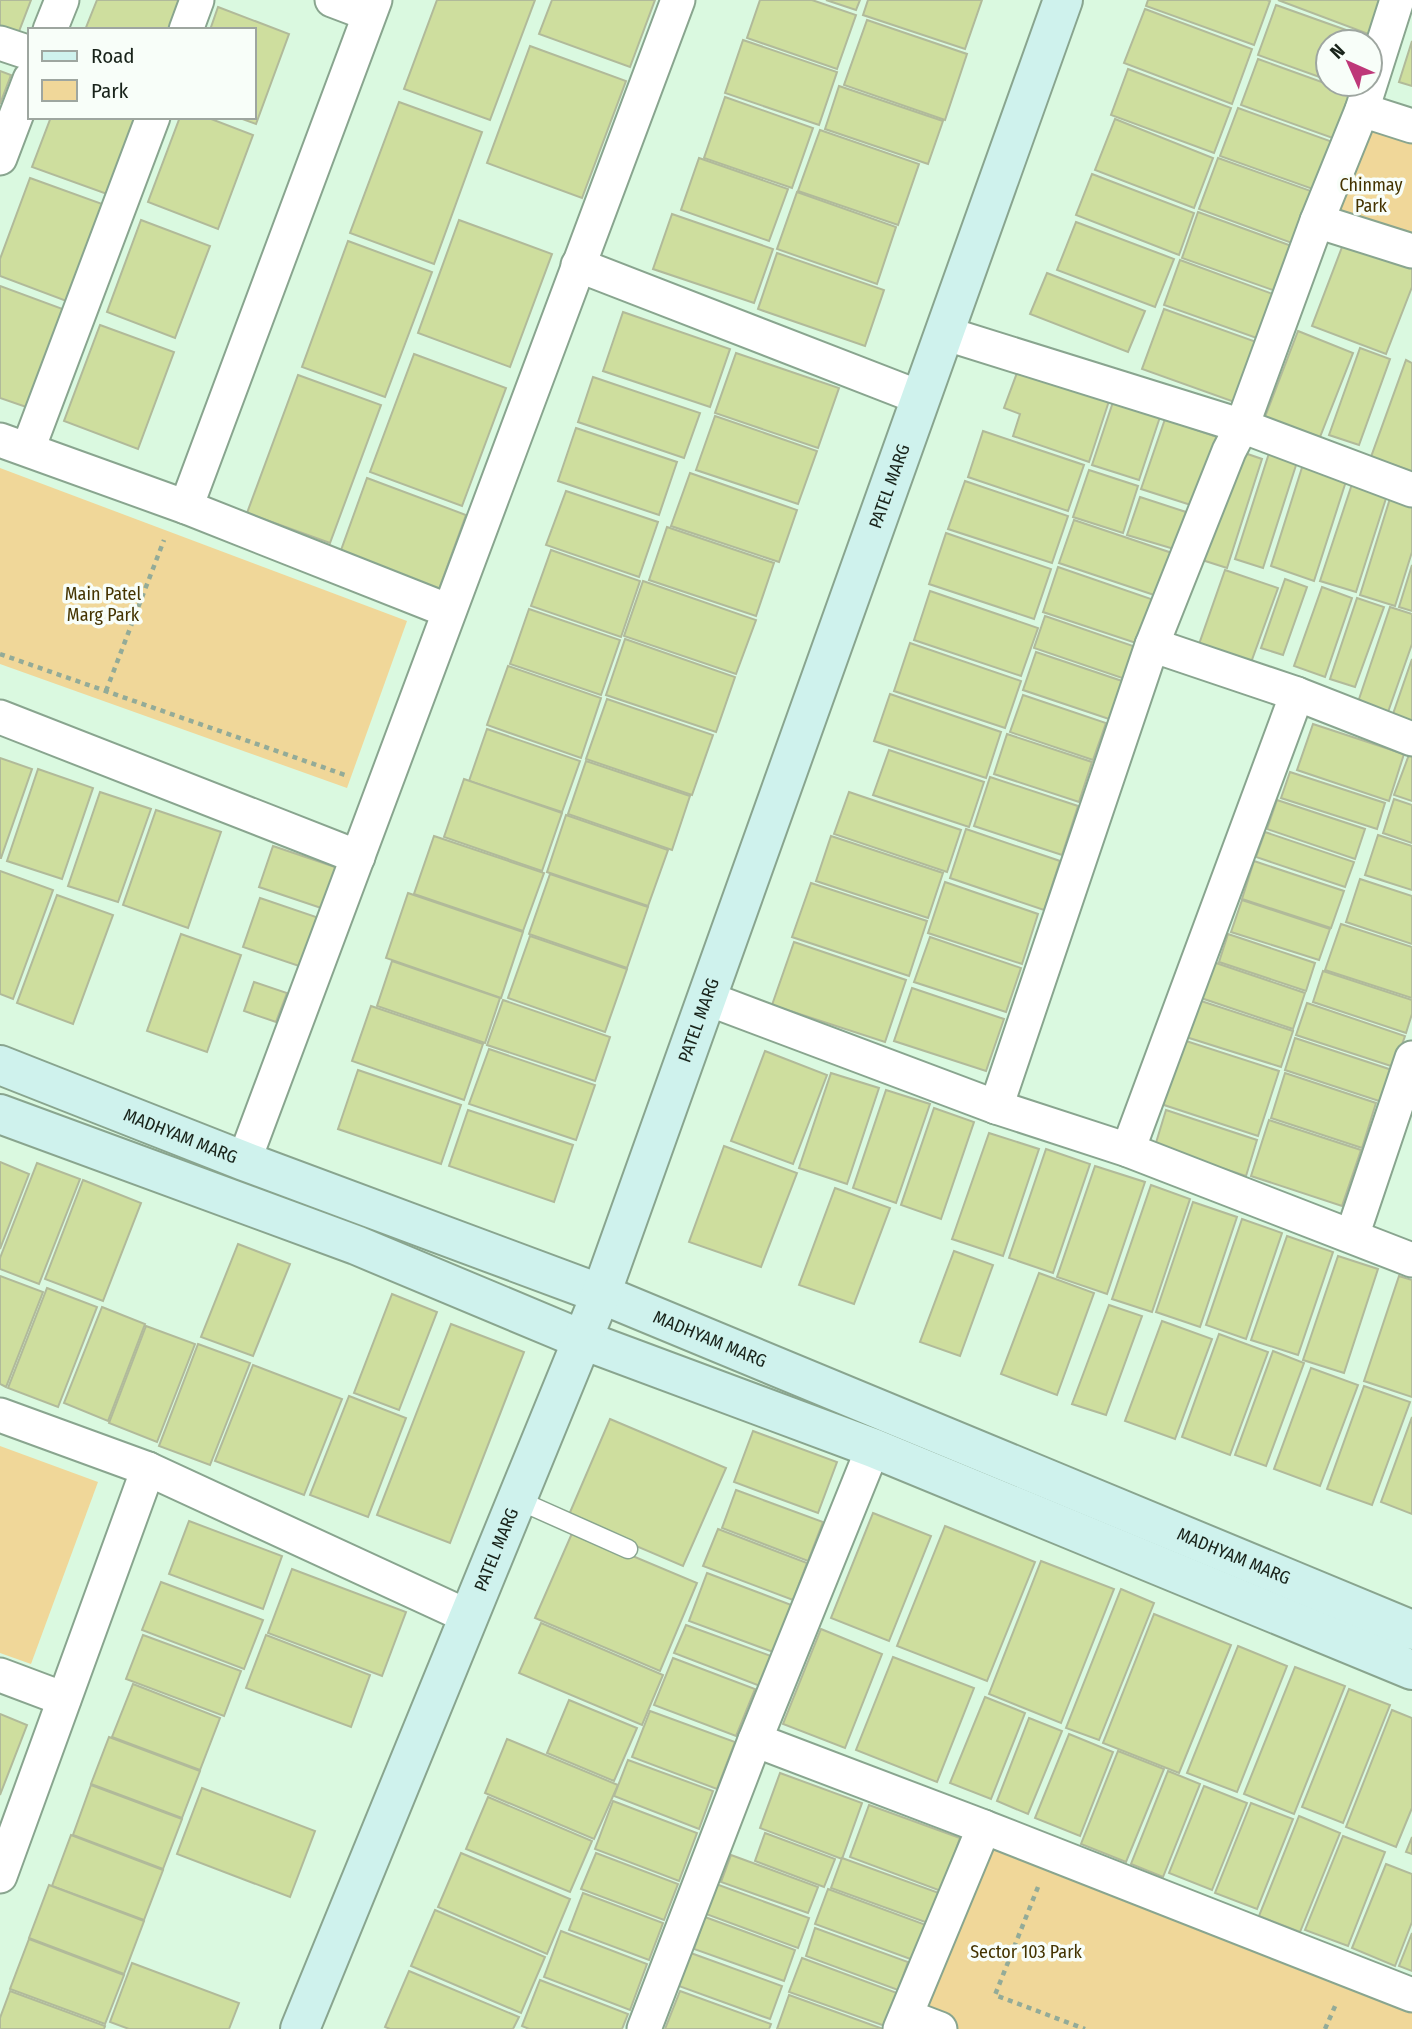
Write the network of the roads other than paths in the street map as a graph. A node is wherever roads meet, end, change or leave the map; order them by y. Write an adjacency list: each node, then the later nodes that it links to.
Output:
1 (62, 0): 8 (street)
2 (197, 0): 9 (street)
3 (332, 0): 7 (street)
4 (678, 0): 19 (street)
5 (1063, 0): 20 (street, PATEL MARG)
6 (1396, 0): 13 (street)
7 (372, 7): 25 (street)
8 (51, 28)
9 (187, 28)
10 (0, 43): 11 (street)
11 (28, 52)
12 (28, 84): 16 (street)
13 (1362, 110): 15 (street); 17 (street)
14 (152, 119): 23 (street)
15 (1412, 126)
16 (0, 158)
17 (1317, 221): 18 (street); 22 (street)
18 (1412, 251)
19 (578, 265): 21 (street); 26 (street)
20 (944, 333): 21 (street, PATEL MARG); 22 (street)
21 (921, 398): 32 (street, PATEL MARG)
22 (1242, 426): 24 (street); 27 (street)
23 (14, 445): 25 (street)
24 (1412, 490)
25 (186, 507): 26 (street)
26 (449, 611): 31 (street)
27 (1152, 645): 28 (street); 35 (street)
28 (1297, 694): 30 (street); 37 (street)
29 (0, 717): 31 (street)
30 (1412, 739)
31 (358, 857): 38 (street)
32 (706, 998): 35 (street); 41 (street, PATEL MARG)
33 (1412, 1058): 39 (street)
34 (0, 1065): 38 (street, MADHYAM MARG)
35 (996, 1107): 37 (street)
36 (0, 1114): 42 (street, MADHYAM MARG)
37 (1128, 1150): 39 (street)
38 (244, 1161): 41 (street, MADHYAM MARG)
39 (1352, 1236): 40 (street)
40 (1412, 1260)
41 (601, 1294): 42 (street, PATEL MARG); 49 (street, MADHYAM MARG)
42 (583, 1340): 44 (street, MADHYAM MARG); 46 (street, PATEL MARG)
43 (0, 1415): 45 (street)
44 (873, 1448): 50 (street, MADHYAM MARG); 53 (street)
45 (148, 1469): 48 (street); 52 (street)
46 (518, 1500): 47 (lane); 48 (street, PATEL MARG)
47 (628, 1549)
48 (469, 1617): 58 (street, PATEL MARG)
49 (1412, 1630)
50 (1412, 1670)
51 (0, 1675): 52 (street)
52 (64, 1699): 55 (street)
53 (755, 1740): 54 (street); 59 (street)
54 (984, 1828): 56 (street); 57 (street)
55 (0, 1876)
56 (1412, 1995)
57 (903, 2022): 60 (street)
58 (310, 2026)
59 (644, 2029)
60 (940, 2029)

